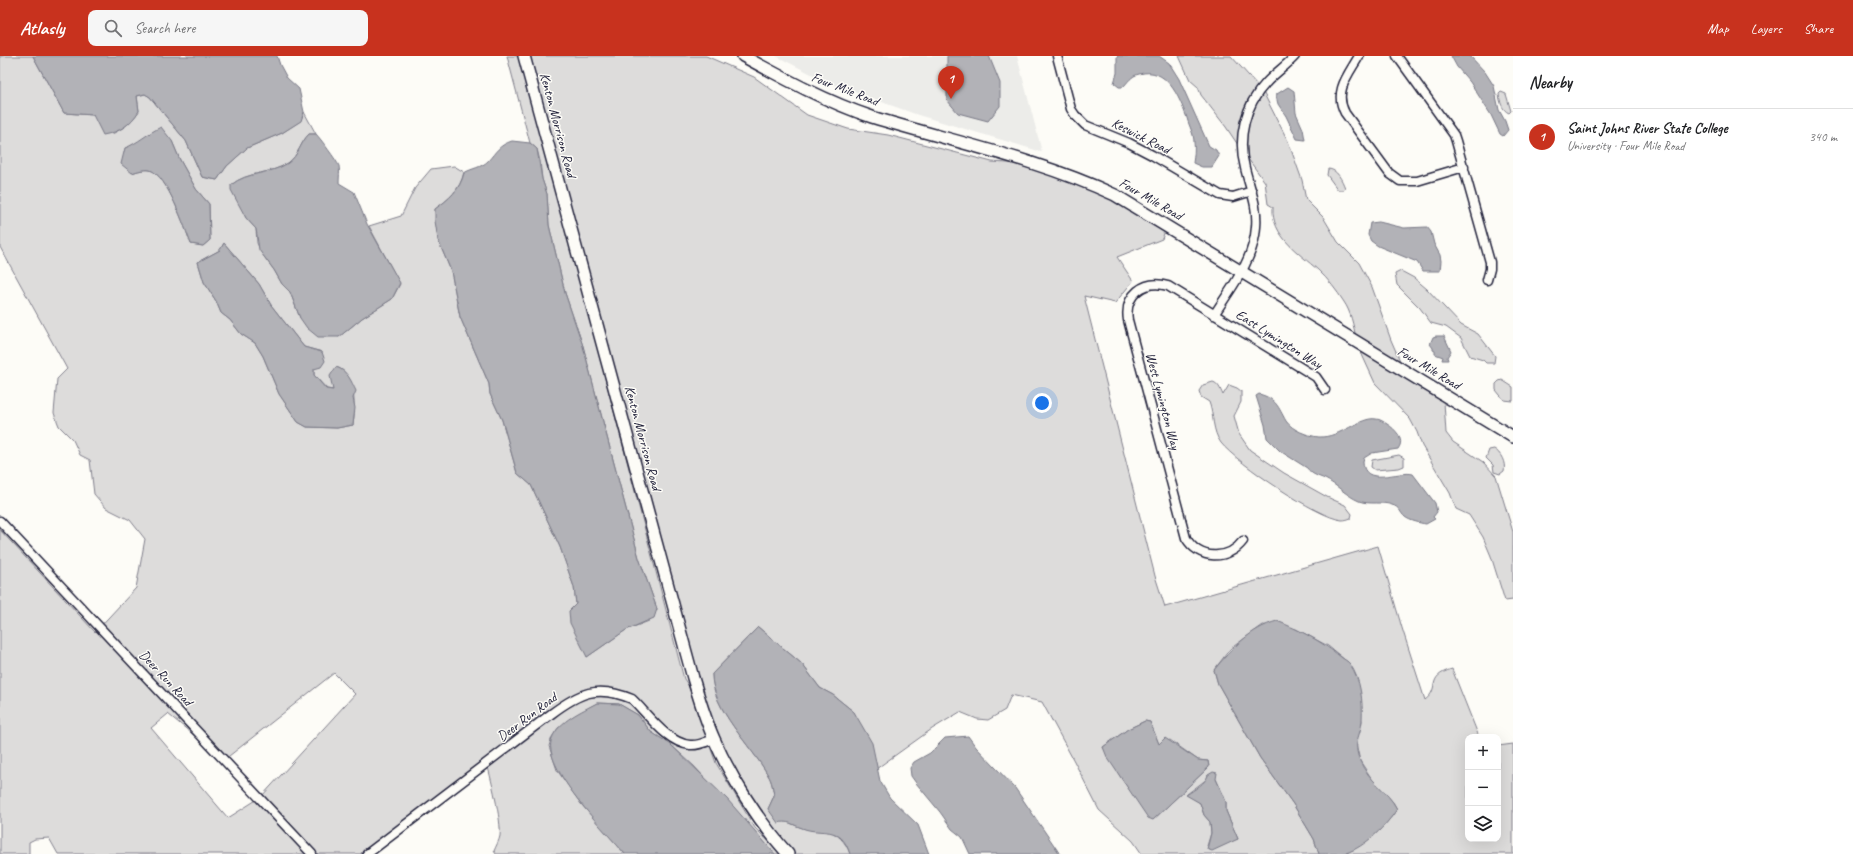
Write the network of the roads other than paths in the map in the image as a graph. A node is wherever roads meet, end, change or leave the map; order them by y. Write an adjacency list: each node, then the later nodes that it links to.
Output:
1 (524, 56): 16 (main road, Kenton Morrison Road)
2 (743, 56): 9 (main road, Four Mile Road)
3 (1057, 56): 8 (street, Keswick Road)
4 (1295, 56): 8 (street)
5 (1359, 56): 7 (street)
6 (1397, 56): 7 (street)
7 (1464, 167): 10 (street)
8 (1252, 191): 9 (street)
9 (1242, 271): 11 (street); 13 (main road, Four Mile Road)
10 (1487, 280)
11 (1214, 315): 12 (street, East Lymington Way); 15 (street, West Lymington Way)
12 (1325, 390)
13 (1513, 437)
14 (0, 521): 17 (street, Deer Run Road)
15 (1244, 541)
16 (714, 739): 18 (street, Deer Run Road); 19 (main road, Kenton Morrison Road)
17 (312, 854)
18 (368, 854)
19 (788, 854)

